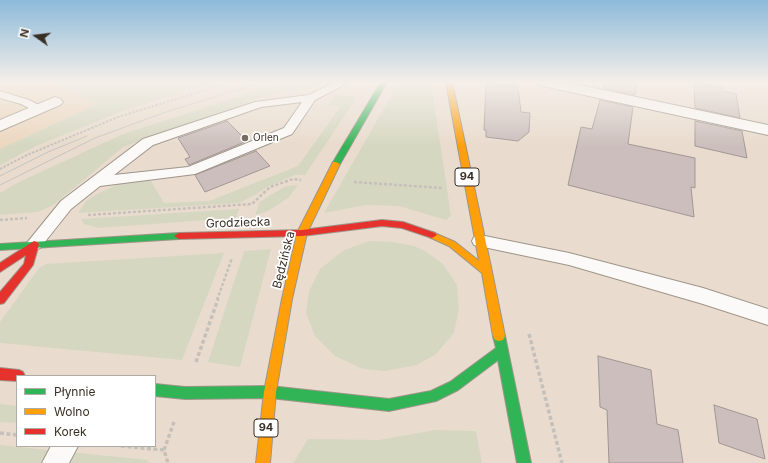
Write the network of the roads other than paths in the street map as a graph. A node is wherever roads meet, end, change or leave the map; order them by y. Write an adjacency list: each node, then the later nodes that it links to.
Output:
1 (28, 104): 8 (lane)
2 (51, 104): 8 (street)
3 (262, 104): 11 (lane)
4 (307, 104): 11 (lane)
5 (371, 104): 12 (main road, Będzińska / 94)
6 (453, 104): 13 (main road, 94)
7 (644, 104): 10 (street)
8 (39, 109): 9 (street)
9 (0, 126)
10 (768, 130)
11 (95, 182): 14 (lane)
12 (302, 233): 14 (main road, Grodziecka); 17 (main road, Grodziecka); 24 (main road, Będzińska / 94)
13 (480, 241): 17 (main road, 94); 19 (lane)
14 (34, 244): 15 (main road, Grodziecka); 16 (main road); 18 (main road)
15 (0, 247)
16 (0, 268)
17 (487, 272): 20 (main road, 94)
18 (0, 300)
19 (768, 317)
20 (500, 351): 24 (main road); 28 (main road, 94)
21 (0, 374): 22 (main road)
22 (16, 376)
23 (156, 390): 24 (main road)
24 (270, 392): 27 (main road, Będzińska / 94)
25 (65, 447): 26 (lane)
26 (54, 463)
27 (263, 463)
28 (524, 463)

